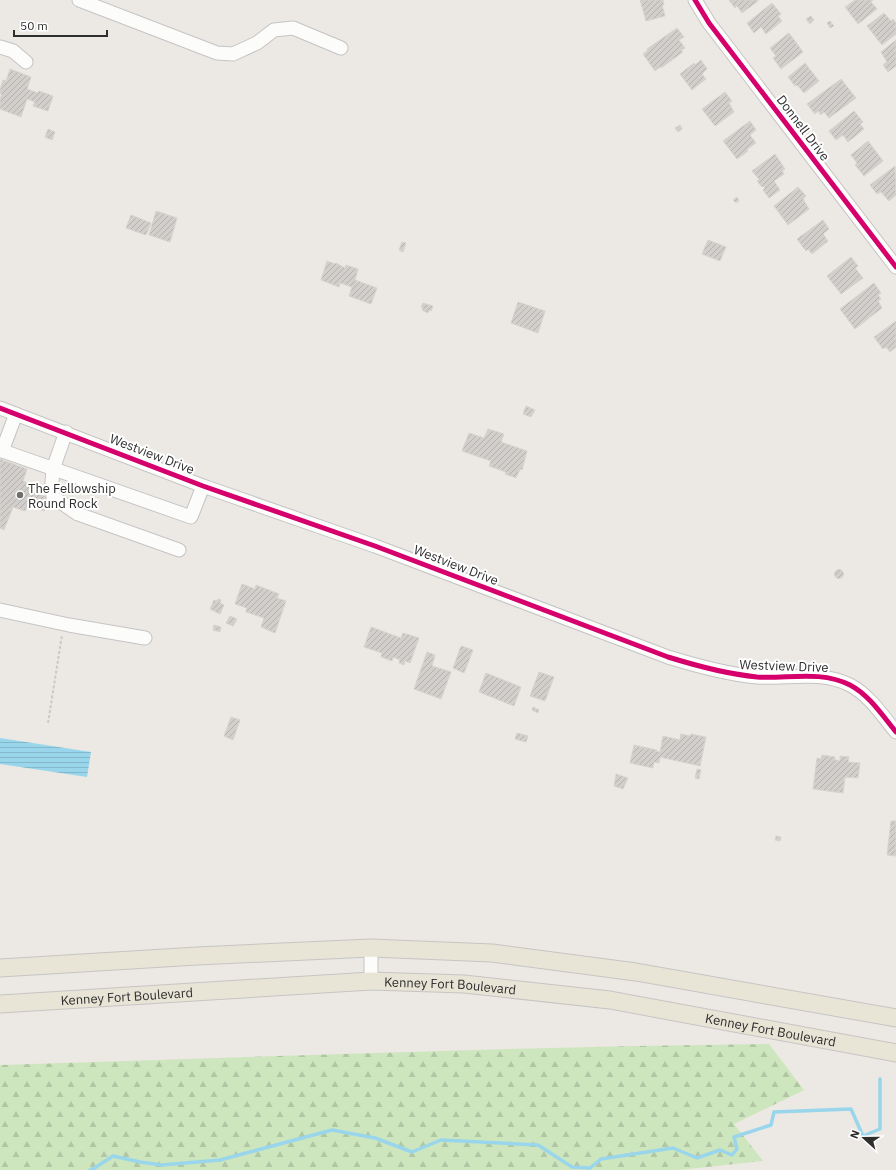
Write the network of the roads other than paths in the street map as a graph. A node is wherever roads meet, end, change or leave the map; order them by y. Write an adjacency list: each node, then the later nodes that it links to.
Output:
1 (78, 0): 4 (street)
2 (695, 0): 6 (street, Donnell Drive)
3 (0, 47): 5 (street)
4 (341, 48)
5 (26, 62)
6 (896, 267)
7 (0, 408): 8 (street, Westview Drive)
8 (16, 414): 9 (street, Westview Drive); 10 (street)
9 (66, 432): 11 (street); 12 (street, Westview Drive)
10 (1, 451): 11 (street)
11 (53, 469): 12 (street); 13 (street)
12 (203, 486): 16 (street, Westview Drive)
13 (179, 550)
14 (0, 610): 15 (street)
15 (145, 638)
16 (896, 732)
17 (371, 948): 18 (main road); 19 (street); 21 (main road)
18 (0, 968)
19 (371, 980): 20 (main road, Kenney Fort Boulevard); 22 (main road, Kenney Fort Boulevard)
20 (0, 1004)
21 (896, 1018)
22 (896, 1052)

